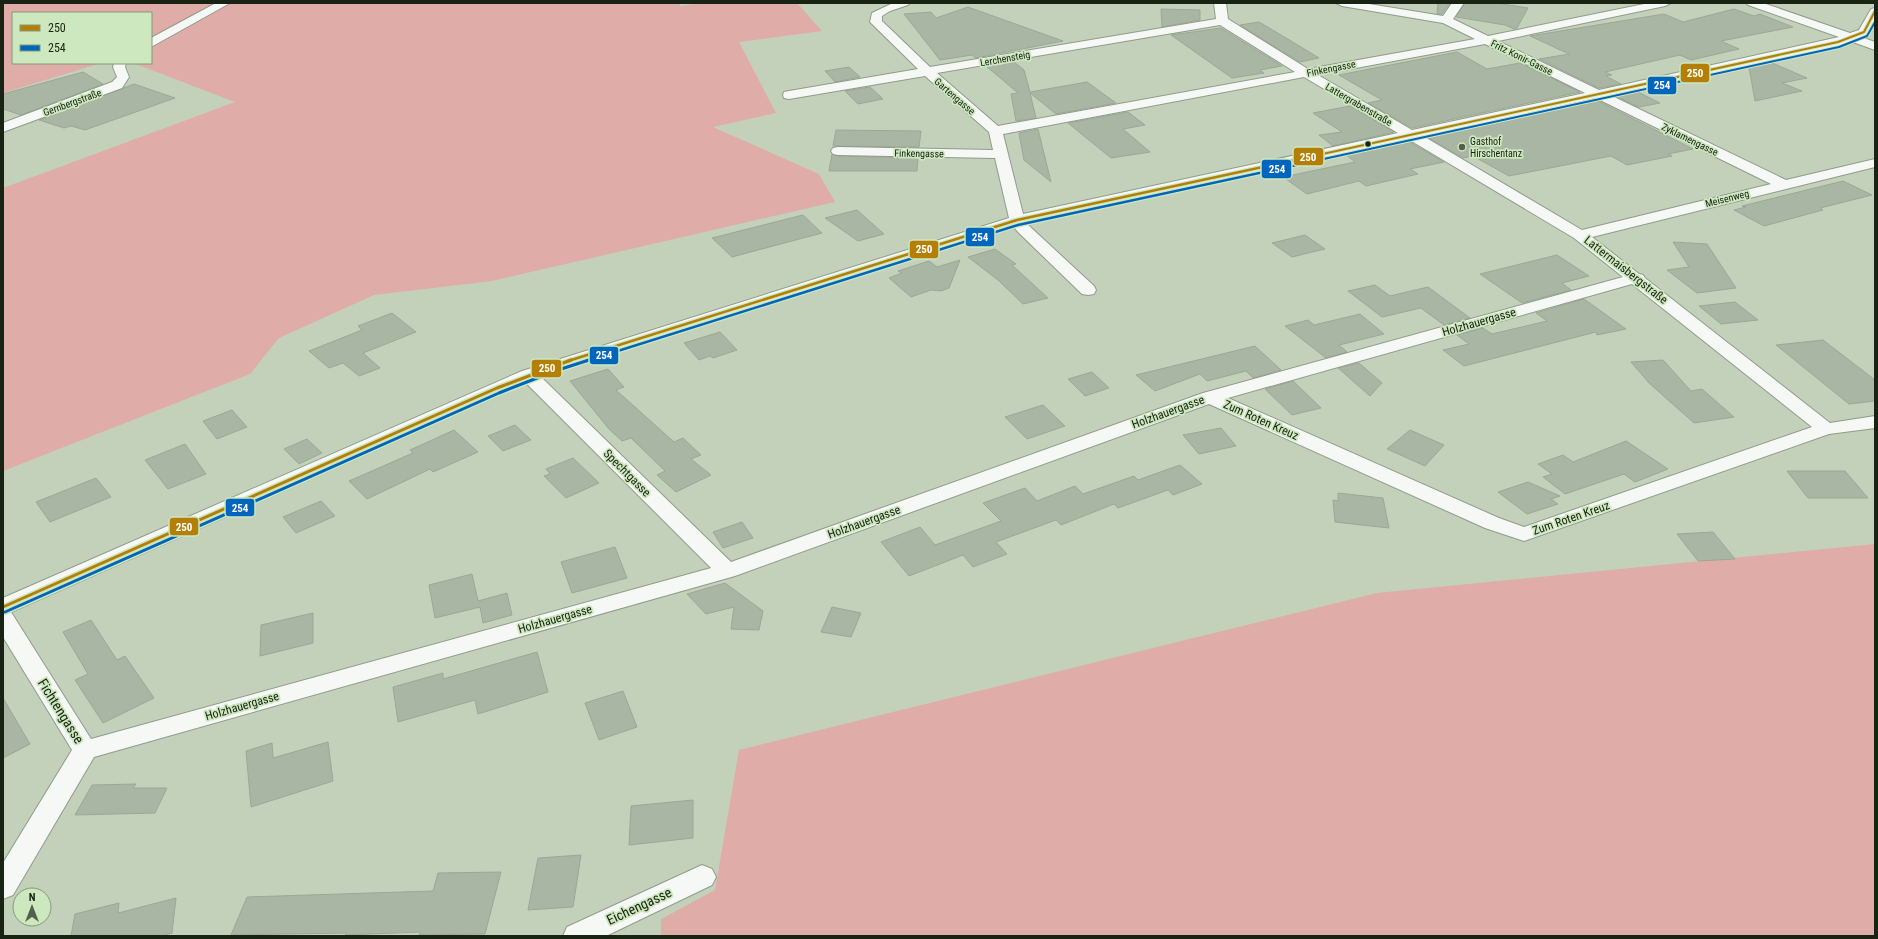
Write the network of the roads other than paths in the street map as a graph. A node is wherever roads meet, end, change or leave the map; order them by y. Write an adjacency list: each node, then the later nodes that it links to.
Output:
1 (224, 3): 13 (street)
2 (904, 3): 16 (street, Gartengasse)
3 (1220, 3): 10 (street)
4 (1342, 3): 9 (street, Fritz Konir-Gasse)
5 (1458, 3): 9 (street)
6 (1665, 3): 12 (street, Finkengasse)
7 (1752, 3): 11 (street)
8 (1875, 11): 11 (street)
9 (1446, 20): 12 (street, Fritz Konir-Gasse)
10 (1222, 21): 16 (street, Lerchensteig); 17 (street, Lattergrabenstraße)
11 (1851, 38): 14 (street); 18 (street)
12 (1486, 40): 17 (street, Finkengasse); 18 (street, Fritz Konir-Gasse)
13 (152, 42)
14 (1875, 46)
15 (120, 64): 20 (street, Gernbergstraße)
16 (927, 71): 19 (street, Lerchensteig); 21 (street, Gartengasse)
17 (1306, 73): 21 (street, Finkengasse); 22 (street, Lattergrabenstraße)
18 (1599, 94): 22 (street); 26 (street, Zyklamengasse)
19 (789, 95)
20 (3, 128)
21 (995, 131): 24 (street)
22 (1410, 134): 27 (street); 28 (street, Lattermaisbergstraße)
23 (838, 151): 24 (street, Finkengasse)
24 (1000, 154): 27 (street)
25 (1875, 163): 26 (street, Meisenweg)
26 (1782, 184): 28 (street, Meisenweg)
27 (1017, 220): 30 (street); 31 (street)
28 (1580, 234): 29 (street, Lattermaisbergstraße)
29 (1636, 278): 32 (street, Holzhauergasse); 34 (street, Lattermaisbergstraße)
30 (1088, 290)
31 (528, 375): 35 (street, Spechtgasse); 36 (street)
32 (1210, 397): 34 (street, Zum Roten Kreuz); 35 (street, Holzhauergasse)
33 (1875, 422): 34 (street, Zum Roten Kreuz)
34 (1826, 429)
35 (727, 572): 38 (street, Holzhauergasse)
36 (3, 607)
37 (3, 618): 38 (street, Fichtengasse)
38 (85, 750): 40 (street, Fichtengasse)
39 (702, 877): 41 (street, Eichengasse)
40 (3, 887)
41 (577, 936)

